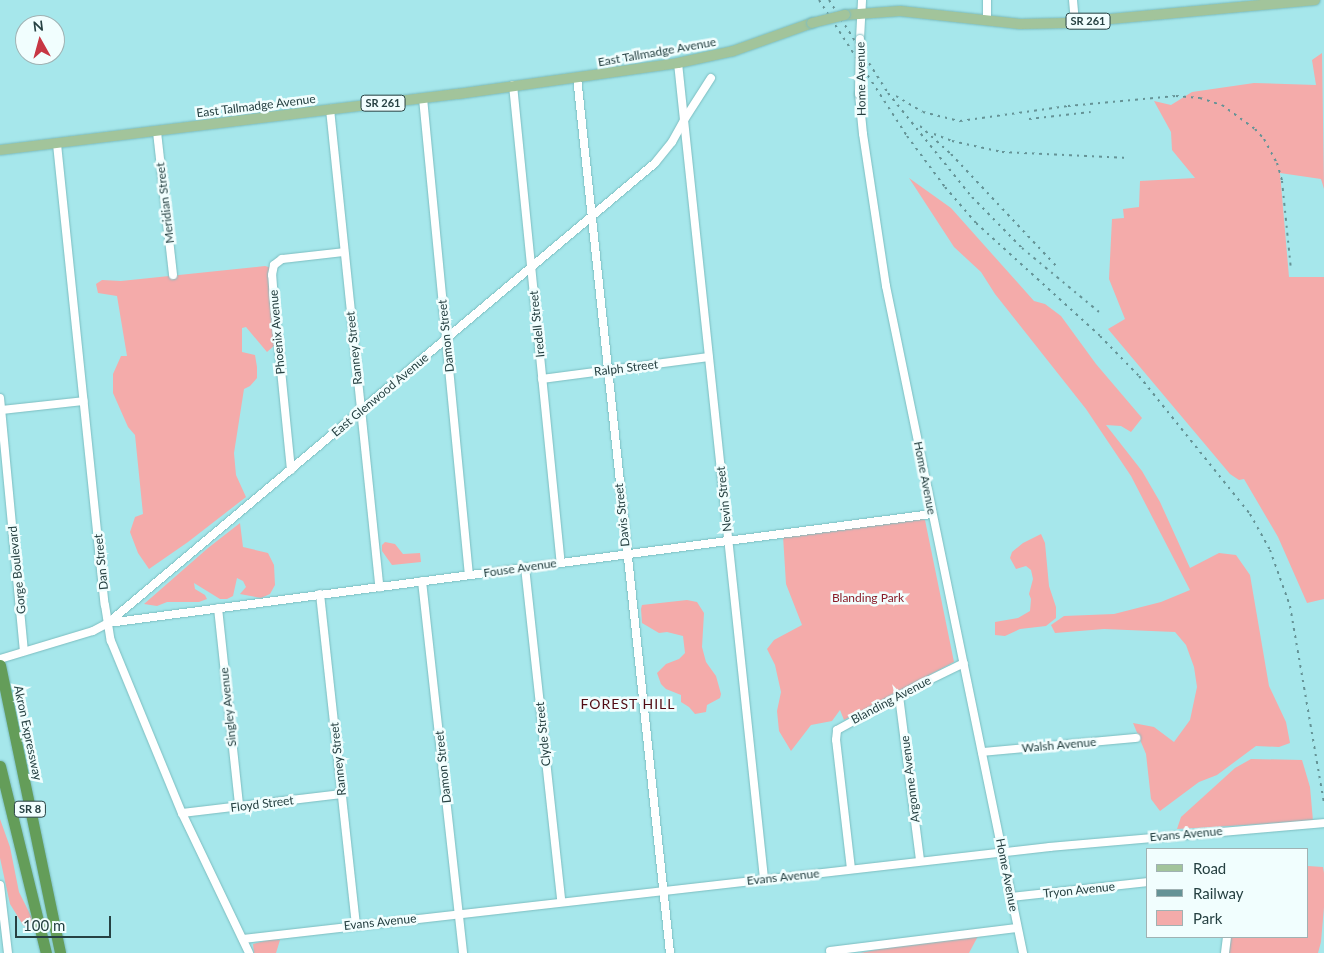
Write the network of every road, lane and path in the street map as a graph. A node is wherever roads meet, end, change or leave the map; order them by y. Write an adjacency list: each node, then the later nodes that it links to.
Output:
1 (862, 0): 5 (street, Home Avenue)
2 (987, 0): 6 (street)
3 (1073, 0): 7 (street)
4 (1315, 0): 7 (main road, East Tallmadge Avenue / SR 261)
5 (860, 14): 6 (main road, East Tallmadge Avenue / SR 261); 8 (main road, East Tallmadge Avenue / SR 261, bridge); 31 (street, Home Avenue, bridge)
6 (987, 21): 7 (main road, East Tallmadge Avenue / SR 261)
7 (1075, 23)
8 (678, 63): 9 (main road, East Tallmadge Avenue / SR 261); 14 (street)
9 (577, 77): 11 (main road, East Tallmadge Avenue / SR 261); 18 (street, Davis Street)
10 (711, 78): 14 (street, East Glenwood Avenue)
11 (513, 86): 12 (main road, East Tallmadge Avenue / SR 261); 20 (street, Iredell Street)
12 (423, 98): 13 (main road, East Tallmadge Avenue / SR 261); 22 (street, Damon Street)
13 (330, 109): 15 (main road, East Tallmadge Avenue / SR 261); 19 (street, Ranney Street)
14 (684, 120): 18 (street, East Glenwood Avenue); 23 (street, Nevin Street)
15 (156, 132): 16 (main road, East Tallmadge Avenue / SR 261); 21 (street, Meridian Street)
16 (57, 144): 17 (main road, East Tallmadge Avenue / SR 261); 27 (street, Dan Street)
17 (0, 150)
18 (591, 216): 20 (street, East Glenwood Avenue); 24 (street, Davis Street)
19 (344, 252): 29 (street, Ranney Street); 30 (street, Phoenix Avenue)
20 (532, 267): 22 (street, East Glenwood Avenue); 25 (street, Iredell Street)
21 (173, 275)
22 (446, 339): 29 (street, East Glenwood Avenue); 36 (street, Damon Street)
23 (709, 357): 24 (street, Ralph Street); 32 (street, Nevin Street)
24 (607, 370): 25 (street, Ralph Street); 33 (street, Davis Street)
25 (542, 379): 34 (street, Iredell Street)
26 (0, 398): 28 (street, Gorge Boulevard)
27 (84, 401): 28 (street); 41 (street, Dan Street)
28 (1, 410): 42 (street, Gorge Boulevard)
29 (360, 412): 30 (street, East Glenwood Avenue); 38 (street, Ranney Street)
30 (291, 470): 41 (street, East Glenwood Avenue)
31 (932, 514): 32 (street, Fouse Avenue); 44 (street, Home Avenue)
32 (728, 541): 33 (street, Fouse Avenue); 59 (street, Nevin Street)
33 (626, 554): 34 (street, Fouse Avenue); 62 (street, Davis Street)
34 (561, 562): 35 (street, Fouse Avenue)
35 (525, 567): 36 (street, Fouse Avenue); 64 (street, Clyde Street)
36 (469, 575): 37 (street, Fouse Avenue)
37 (422, 582): 38 (street, Fouse Avenue); 65 (street, Damon Street)
38 (379, 587): 39 (street, Fouse Avenue)
39 (320, 594): 40 (street, Fouse Avenue); 50 (street, Ranney Street)
40 (218, 608): 41 (street, Fouse Avenue); 52 (street, Singley Avenue)
41 (108, 623): 42 (street, East Glenwood Avenue); 53 (street, Dan Street)
42 (21, 652): 43 (street, East Glenwood Avenue)
43 (0, 658)
44 (964, 663): 46 (street, Blanding Avenue); 48 (street, Home Avenue)
45 (0, 665): 74 (highway, Akron Expressway / SR 8)
46 (899, 696): 57 (street, Argonne Avenue); 58 (street, Blanding Avenue)
47 (1136, 738): 48 (street, Walsh Avenue)
48 (982, 752): 55 (street, Home Avenue)
49 (0, 766): 56 (highway, SR 8)
50 (342, 794): 52 (street, Floyd Street); 66 (street, Ranney Street)
51 (0, 797): 56 (highway)
52 (239, 806): 53 (street, Floyd Street)
53 (182, 813): 68 (street, Dan Street)
54 (1324, 823): 55 (street, Evans Avenue)
55 (1003, 853): 57 (street, Evans Avenue); 63 (street, Home Avenue)
56 (21, 854): 73 (highway, SR 8)
57 (920, 861): 58 (street, Evans Avenue)
58 (851, 869): 59 (street, Evans Avenue)
59 (764, 879): 62 (street, Evans Avenue)
60 (1146, 882): 63 (street, Tryon Avenue)
61 (0, 885): 72 (street)
62 (664, 890): 64 (street, Evans Avenue); 77 (street, Davis Street)
63 (1011, 897): 67 (street, Home Avenue)
64 (560, 902): 65 (street, Evans Avenue)
65 (458, 913): 66 (street, Evans Avenue); 76 (street, Damon Street)
66 (356, 924): 68 (street, Evans Avenue)
67 (1017, 928): 71 (street); 78 (street, Home Avenue)
68 (243, 938): 75 (street, Dan Street)
69 (1227, 938): 79 (street)
70 (830, 951): 71 (street)
71 (853, 951)
72 (8, 953)
73 (46, 953)
74 (60, 953)
75 (249, 953)
76 (463, 953)
77 (670, 953)
78 (1023, 953)
79 (1225, 953)

